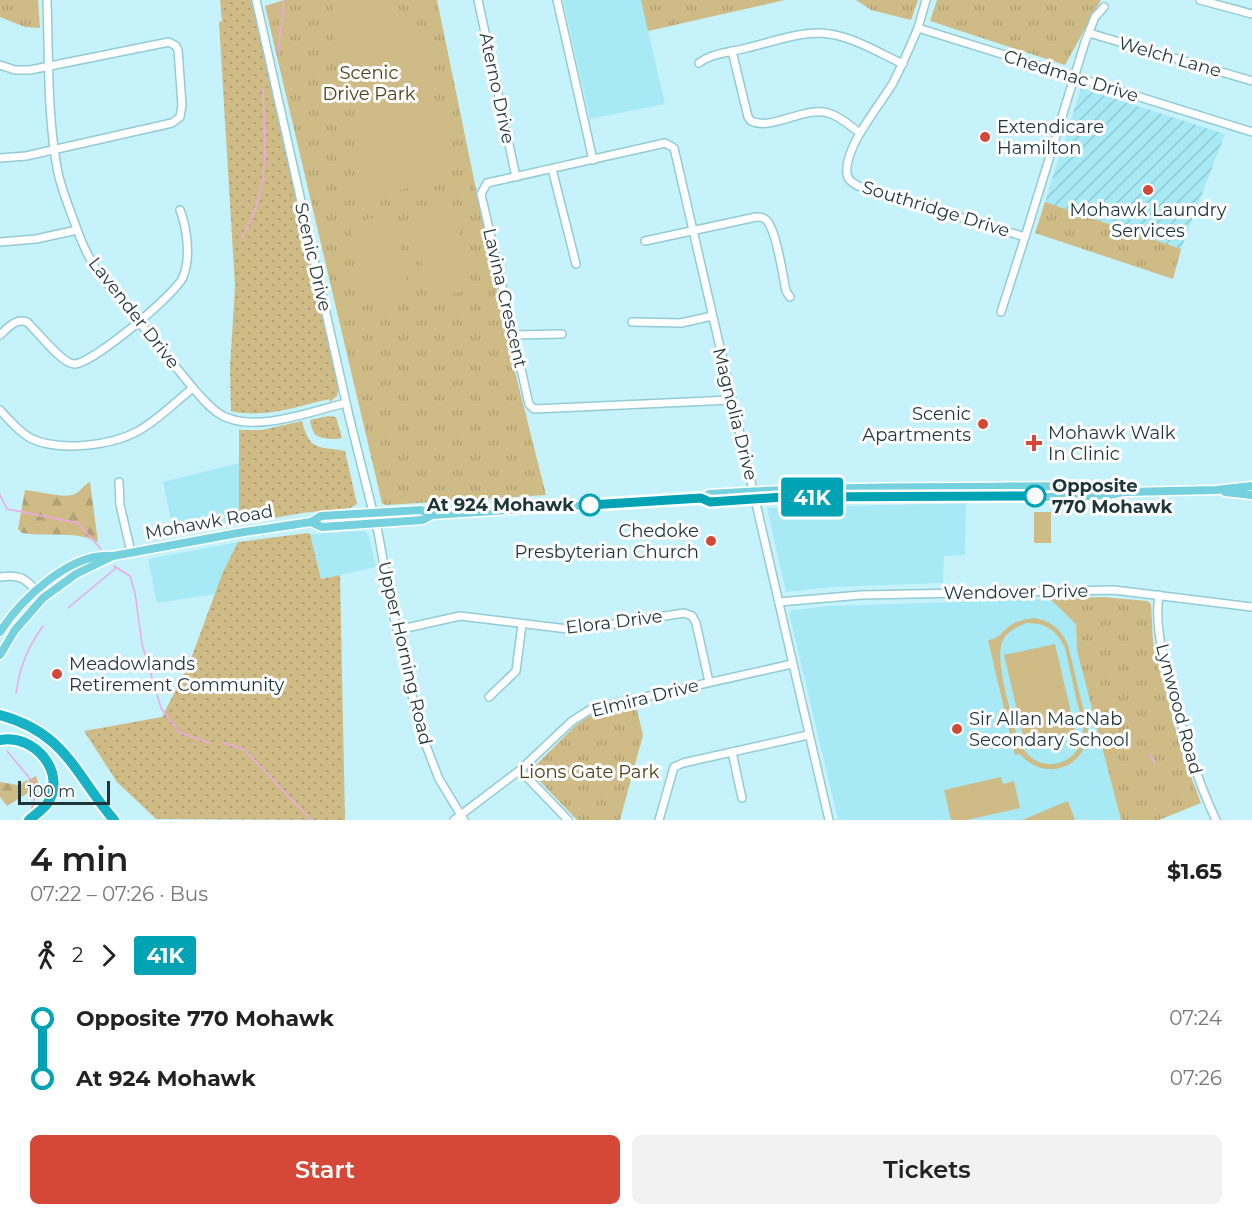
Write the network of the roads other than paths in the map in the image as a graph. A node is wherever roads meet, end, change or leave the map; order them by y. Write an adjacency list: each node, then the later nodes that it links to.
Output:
1 (47, 0): 15 (street, Lavender Drive)
2 (256, 0): 43 (street, Scenic Drive)
3 (478, 0): 25 (street, Aterno Drive)
4 (557, 0): 23 (street)
5 (926, 0): 9 (street)
6 (1200, 0): 8 (street)
7 (1104, 7): 10 (street, Southridge Drive)
8 (1252, 14)
9 (918, 28): 13 (street, Southridge Drive); 16 (street, Chedmac Drive)
10 (1089, 33): 16 (street, Southridge Drive); 17 (street, Welch Lane)
11 (732, 51): 12 (street); 13 (street); 19 (street)
12 (699, 63)
13 (903, 63): 19 (street, Southridge Drive)
14 (0, 65): 15 (street)
15 (50, 66): 21 (street, Lavender Drive); 21 (street)
16 (1074, 76): 18 (street, Chedmac Drive); 29 (street, Southridge Drive)
17 (1252, 81)
18 (1252, 132)
19 (860, 133): 29 (street, Southridge Drive)
20 (674, 148): 23 (street, Lavina Crescent); 28 (street, Magnolia Drive)
21 (54, 150): 22 (street); 27 (street, Lavender Drive)
22 (0, 158)
23 (593, 160): 24 (street, Lavina Crescent)
24 (552, 169): 25 (street, Lavina Crescent); 32 (street)
25 (516, 177): 40 (street, Lavina Crescent)
26 (180, 210): 36 (street)
27 (77, 230): 31 (street); 36 (street, Lavender Drive)
28 (693, 230): 30 (street); 33 (street); 35 (street, Magnolia Drive)
29 (1025, 237): 34 (street)
30 (645, 241)
31 (0, 242)
32 (576, 264)
33 (790, 297)
34 (1001, 312)
35 (712, 316): 37 (street); 42 (street, Magnolia Drive)
36 (138, 322): 39 (street); 41 (street, Lavender Drive)
37 (632, 322)
38 (562, 334): 40 (street)
39 (0, 335)
40 (514, 335): 42 (street, Lavina Crescent)
41 (193, 388): 43 (street, Lavender Drive); 44 (street)
42 (731, 400): 50 (street, Magnolia Drive)
43 (346, 403): 53 (street, Scenic Drive)
44 (0, 410)
45 (119, 482): 57 (street)
46 (1252, 486): 48 (main road)
47 (948, 487): 49 (main road); 50 (main road); 52 (main road)
48 (1216, 490): 49 (main road); 51 (main road)
49 (1126, 492): 52 (main road)
50 (755, 495): 52 (main road); 54 (main road); 63 (street, Magnolia Drive)
51 (1252, 495)
52 (935, 497)
53 (373, 513): 54 (main road, Mohawk Road); 55 (main road, Mohawk Road); 56 (street, Upper Horning Road)
54 (432, 515): 56 (main road, Mohawk Road)
55 (311, 522): 56 (main road, Mohawk Road); 57 (main road, Mohawk Road)
56 (376, 523): 66 (street, Upper Horning Road)
57 (131, 552): 58 (main road, Mohawk Road)
58 (113, 556): 60 (main road, Mohawk Road); 62 (main road, Mohawk Road)
59 (0, 577): 60 (street)
60 (36, 591): 62 (street); 67 (main road, Mohawk Road)
61 (1159, 595): 63 (street, Wendover Drive); 64 (street, Wendover Drive); 84 (street, Lynwood Road)
62 (43, 598): 68 (main road, Mohawk Road)
63 (779, 602): 69 (street, Magnolia Drive)
64 (1252, 607)
65 (522, 624): 66 (street, Elora Drive); 70 (street, Elora Drive); 71 (street)
66 (397, 630): 78 (street, Upper Horning Road)
67 (0, 632)
68 (0, 655)
69 (792, 664): 70 (street, Elmira Drive); 73 (street, Magnolia Drive)
70 (709, 682): 76 (street, Elmira Drive)
71 (489, 697)
72 (0, 715): 80 (highway)
73 (808, 735): 75 (street); 83 (street, Magnolia Drive)
74 (0, 740): 79 (highway)
75 (732, 752): 77 (street); 82 (street)
76 (520, 770): 78 (street, Elmira Drive); 81 (street)
77 (742, 798)
78 (459, 818)
79 (29, 820)
80 (114, 820)
81 (568, 820)
82 (659, 820)
83 (829, 820)
84 (1216, 820)

